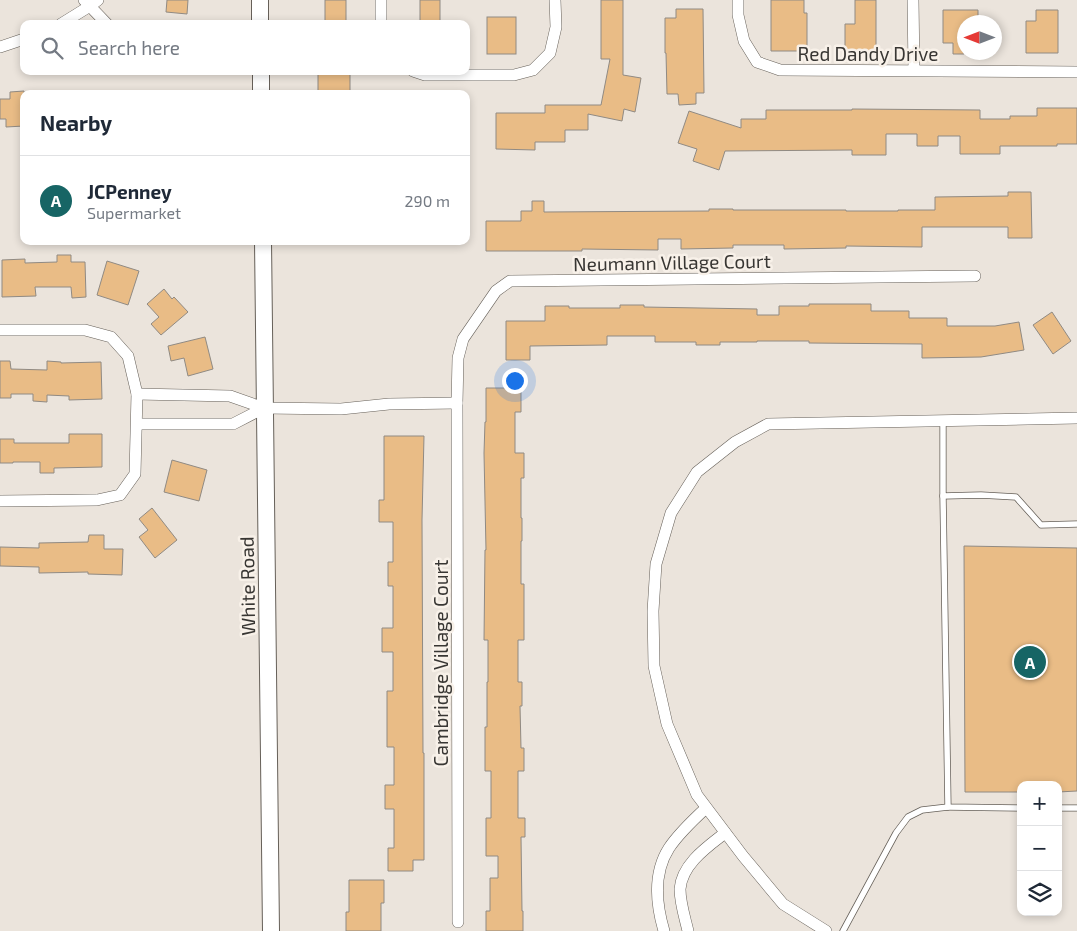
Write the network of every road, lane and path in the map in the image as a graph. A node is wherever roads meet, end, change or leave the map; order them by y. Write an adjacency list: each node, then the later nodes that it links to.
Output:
1 (260, 0): 9 (street)
2 (381, 0): 10 (street)
3 (555, 0): 16 (street)
4 (738, 0): 13 (street, Red Dandy Drive)
5 (913, 0): 13 (street)
6 (91, 2): 7 (street); 8 (street)
7 (66, 20)
8 (104, 20)
9 (260, 20)
10 (382, 20)
11 (20, 40): 12 (street)
12 (0, 46)
13 (914, 70): 14 (street, Red Dandy Drive)
14 (1077, 72)
15 (261, 75): 17 (street)
16 (423, 75)
17 (261, 90)
18 (263, 245): 23 (street, White Road)
19 (975, 276): 22 (street, Neumann Village Court)
20 (0, 330): 21 (street)
21 (137, 394): 23 (street); 26 (street)
22 (456, 403): 23 (street); 36 (street, Cambridge Village Court)
23 (264, 408): 26 (street); 37 (street, White Road)
24 (1077, 418): 25 (street)
25 (943, 420): 27 (lane); 31 (street)
26 (137, 424): 28 (street)
27 (943, 496): 29 (lane); 30 (lane)
28 (0, 501)
29 (1077, 524)
30 (948, 807): 32 (lane); 41 (lane)
31 (706, 808): 35 (street); 38 (street)
32 (1017, 808)
33 (1062, 808): 34 (lane)
34 (1077, 808)
35 (725, 833): 39 (street); 40 (street)
36 (458, 922)
37 (271, 931)
38 (664, 931)
39 (688, 931)
40 (826, 931)
41 (843, 931)

